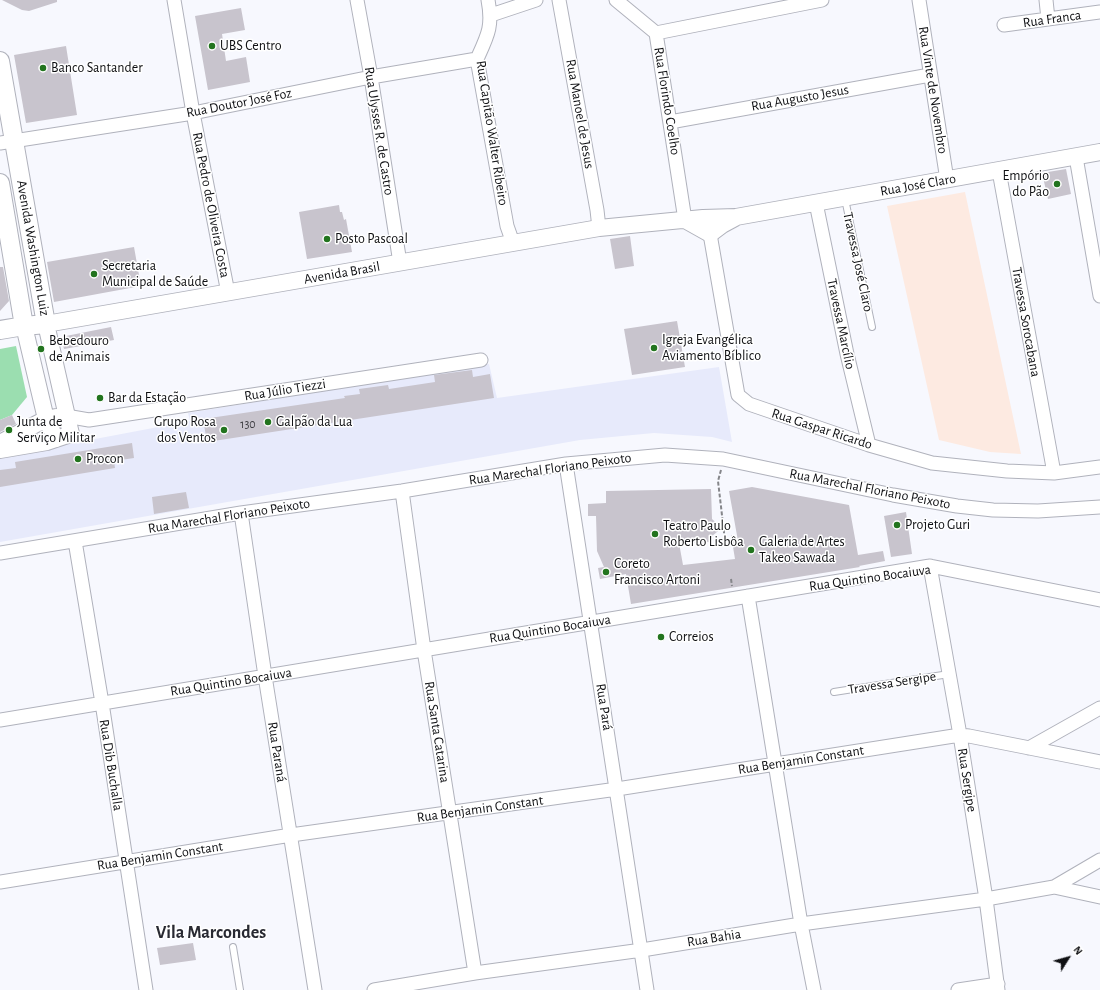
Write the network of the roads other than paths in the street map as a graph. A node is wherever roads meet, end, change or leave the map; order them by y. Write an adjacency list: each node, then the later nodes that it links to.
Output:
1 (174, 0): 19 (street, Rua Pedro de Oliveira Costa)
2 (357, 0): 18 (street, Rua Ulysses R. de Castro)
3 (488, 0): 11 (street, Rua Capitão Walter Ribeiro)
4 (536, 0): 11 (street)
5 (559, 0): 31 (street, Rua Manoel de Jesus)
6 (616, 0): 14 (street, Rua Florindo Coelho)
7 (822, 0): 14 (street)
8 (918, 0): 17 (street, Rua Vinte de Novembro)
9 (1046, 0): 12 (street)
10 (1100, 12): 12 (street, Rua Franca)
11 (491, 15): 15 (street, Rua Capitão Walter Ribeiro)
12 (1048, 19): 13 (street, Rua Franca)
13 (1004, 25)
14 (656, 33): 20 (street, Rua Florindo Coelho)
15 (477, 59): 18 (street, Rua Doutor José Foz); 33 (street, Rua Capitão Walter Ribeiro)
16 (0, 61): 21 (main road, Avenida Washington Luiz)
17 (930, 75): 20 (street, Rua Augusto Jesus); 25 (street, Rua Vinte de Novembro)
18 (371, 77): 19 (street, Rua Doutor José Foz); 34 (street, Rua Ulysses R. de Castro)
19 (193, 113): 21 (street, Rua Doutor José Foz); 35 (street, Rua Pedro de Oliveira Costa)
20 (670, 122): 30 (street, Rua Florindo Coelho)
21 (7, 142): 37 (main road, Avenida Washington Luiz)
22 (1100, 152): 23 (street, Rua José Claro)
23 (1076, 157): 24 (street, Rua José Claro); 36 (street)
24 (999, 171): 25 (street, Rua José Claro); 51 (street, Travessa Sorocabana)
25 (947, 180): 27 (street, Rua José Claro)
26 (0, 183): 38 (main road, Avenida Washington Luiz)
27 (845, 197): 28 (street, Rua José Claro); 39 (lane, Travessa José Claro)
28 (816, 203): 29 (street, Rua José Claro); 47 (street, Travessa Marcílio)
29 (736, 217): 30 (street, Rua José Claro); 32 (street, Rua José Claro)
30 (685, 220): 31 (street, Avenida Brasil); 32 (street)
31 (599, 228): 33 (street, Avenida Brasil)
32 (710, 234): 47 (street, Rua Gaspar Ricardo)
33 (513, 244): 34 (street, Avenida Brasil)
34 (400, 263): 35 (street, Avenida Brasil)
35 (228, 293): 37 (street, Avenida Brasil)
36 (1100, 296)
37 (46, 324): 38 (main road, Avenida Brasil); 42 (street, Avenida Washington Luiz)
38 (24, 326): 40 (main road, Avenida Brasil); 43 (street, Avenida Washington Luiz)
39 (872, 327)
40 (0, 330)
41 (481, 360): 44 (street, Rua Júlio Tiezzi)
42 (66, 416): 43 (street, Rua Júlio Tiezzi); 44 (street, Rua Júlio Tiezzi); 45 (street, Avenida Washington Luiz)
43 (46, 418): 45 (street, Avenida Washington Luiz); 46 (street)
44 (89, 420): 45 (street, Rua Júlio Tiezzi)
45 (63, 437): 48 (street, Rua Júlio Tiezzi)
46 (0, 443)
47 (869, 445): 51 (street, Rua Gaspar Ricardo)
48 (0, 450)
49 (566, 464): 52 (street, Rua Marechal Floriano Peixoto); 53 (street, Rua Marechal Floriano Peixoto); 60 (street, Rua Pará)
50 (1100, 467): 51 (street, Rua Gaspar Ricardo)
51 (1054, 473)
52 (402, 492): 54 (street, Rua Marechal Floriano Peixoto); 61 (street, Rua Santa Catarina)
53 (1100, 507)
54 (241, 513): 55 (street, Rua Marechal Floriano Peixoto); 63 (street, Rua Paraná)
55 (75, 541): 56 (street, Rua Marechal Floriano Peixoto); 65 (street, Rua Dib Buchalla)
56 (0, 553)
57 (930, 566): 58 (street, Rua Quintino Bocaiuva); 59 (street, Rua Quintino Bocaiuva); 62 (street, Rua Sergipe)
58 (748, 596): 60 (street, Rua Quintino Bocaiuva); 71 (street)
59 (1099, 599)
60 (590, 622): 61 (street, Rua Quintino Bocaiuva); 72 (street, Rua Pará)
61 (424, 650): 63 (street, Rua Quintino Bocaiuva); 73 (street, Rua Santa Catarina)
62 (949, 674): 64 (lane, Travessa Sergipe); 68 (street, Rua Sergipe)
63 (265, 676): 65 (street, Rua Quintino Bocaiuva); 74 (street, Rua Paraná)
64 (834, 692)
65 (102, 703): 67 (street, Rua Quintino Bocaiuva); 76 (street, Rua Dib Buchalla)
66 (1100, 708): 69 (street)
67 (0, 720)
68 (960, 736): 69 (street, Rua Benjamin Constant); 71 (street, Rua Benjamin Constant); 80 (street, Rua Sergipe)
69 (1029, 748): 70 (street, Rua Benjamin Constant)
70 (1100, 762)
71 (775, 764): 72 (street, Rua Benjamin Constant); 81 (street)
72 (617, 789): 73 (street, Rua Benjamin Constant); 83 (street, Rua Pará)
73 (450, 813): 74 (street, Rua Benjamin Constant); 84 (street, Rua Santa Catarina)
74 (291, 835): 76 (street, Rua Benjamin Constant); 88 (street, Rua Paraná)
75 (1100, 860): 78 (street)
76 (126, 862): 77 (street, Rua Benjamin Constant); 86 (street, Rua Dib Buchalla)
77 (0, 882)
78 (1054, 887): 79 (street); 80 (street, Rua Bahia)
79 (1100, 897)
80 (986, 899): 81 (street, Rua Bahia); 85 (street, Rua Sergipe)
81 (801, 924): 83 (street, Rua Bahia); 91 (street)
82 (234, 947): 87 (lane)
83 (642, 950): 84 (street, Rua Bahia); 90 (street, Rua Pará)
84 (475, 973): 89 (street, Rua Bahia)
85 (1001, 988): 92 (street)
86 (146, 990)
87 (240, 990)
88 (315, 990)
89 (374, 990)
90 (647, 990)
91 (814, 990)
92 (958, 990)

